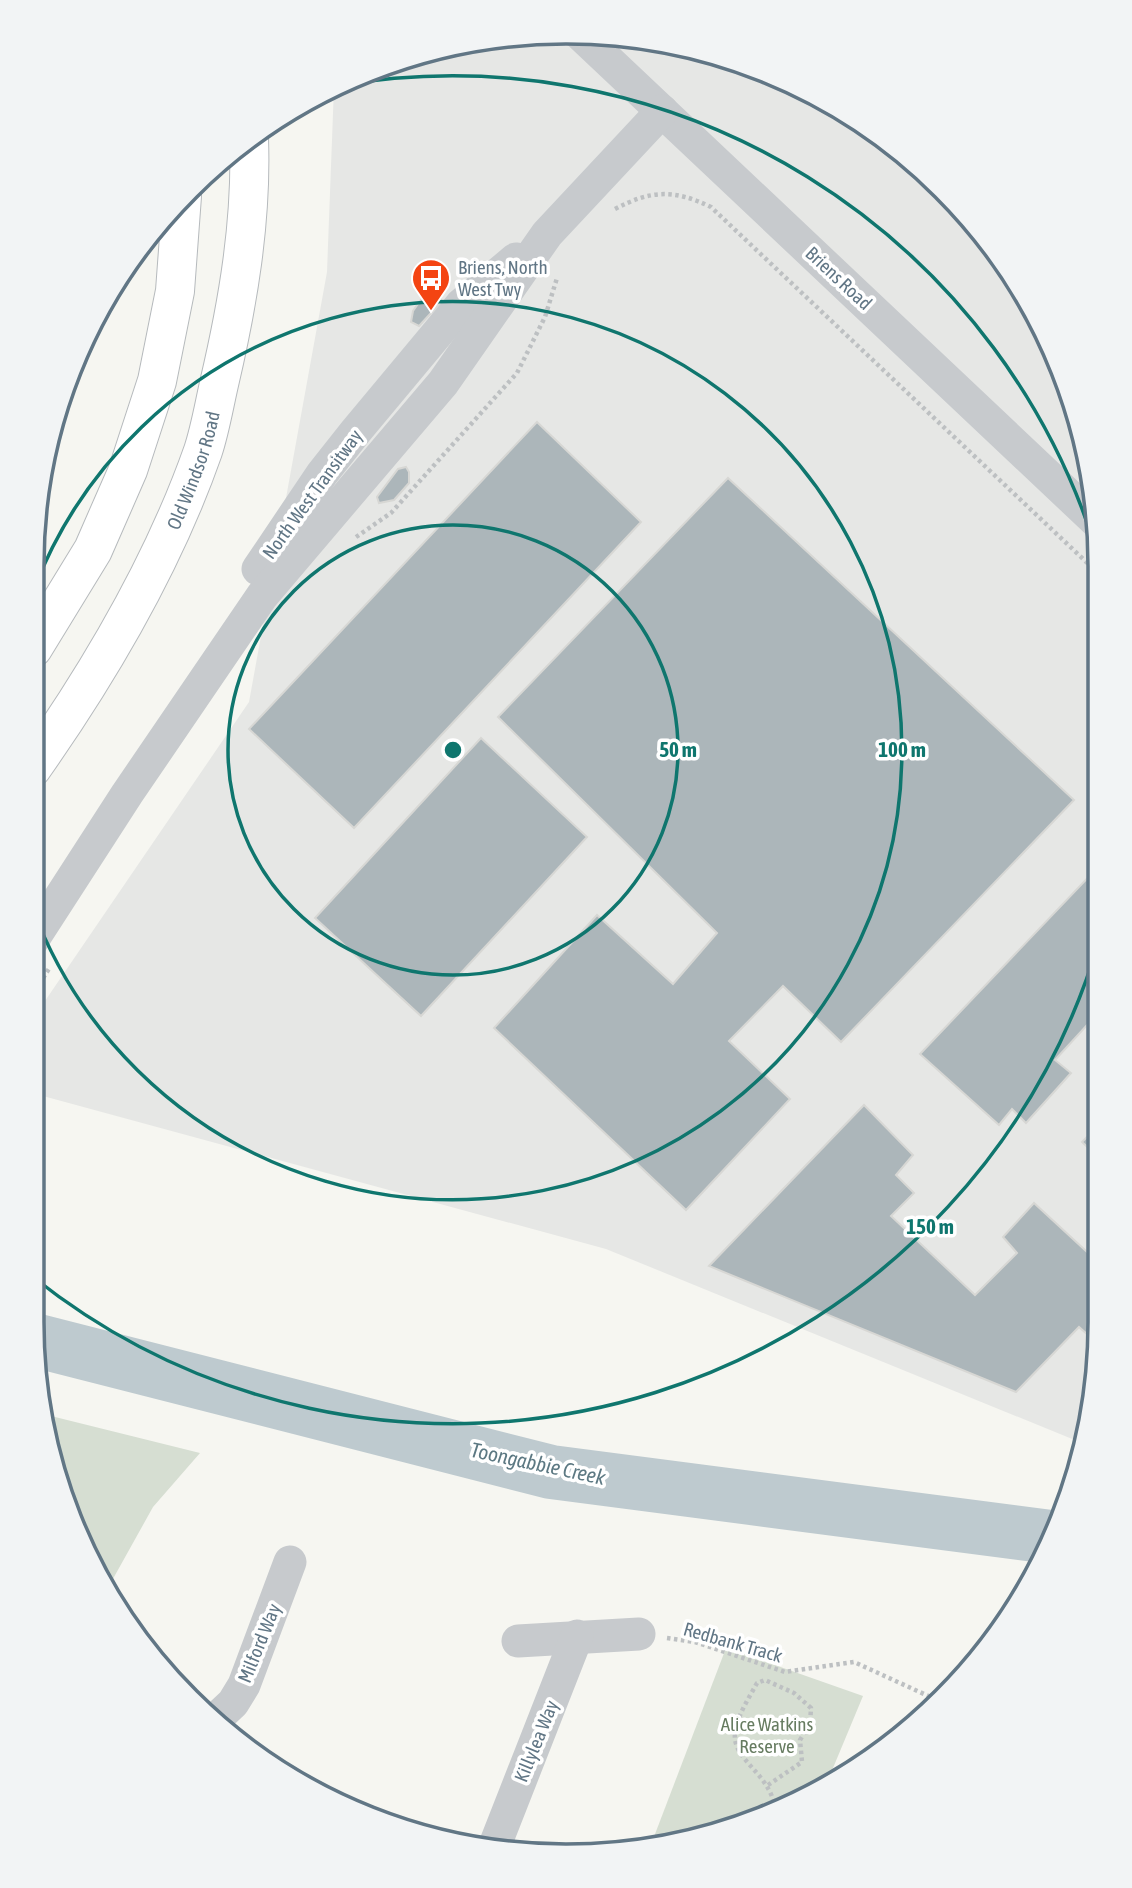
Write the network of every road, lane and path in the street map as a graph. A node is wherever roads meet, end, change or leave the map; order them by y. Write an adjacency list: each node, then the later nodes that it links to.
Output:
1 (592, 45): 2 (street, Briens Road)
2 (662, 111): 7 (street, Briens Road); 12 (street, North West Transitway)
3 (249, 151): 11 (highway, Old Windsor Road)
4 (181, 214): 10 (highway)
5 (606, 217): 9 (path)
6 (558, 273): 8 (path)
7 (1085, 511)
8 (349, 542)
9 (1088, 564)
10 (44, 630)
11 (44, 749)
12 (44, 949)
13 (290, 1562): 18 (street, Milford Way)
14 (639, 1634): 15 (street); 17 (path, Redbank Track)
15 (577, 1636): 16 (street); 21 (street, Killylea Way)
16 (518, 1641)
17 (930, 1696)
18 (221, 1714)
19 (768, 1785): 19 (path); 20 (path)
20 (773, 1801)
21 (497, 1840)

